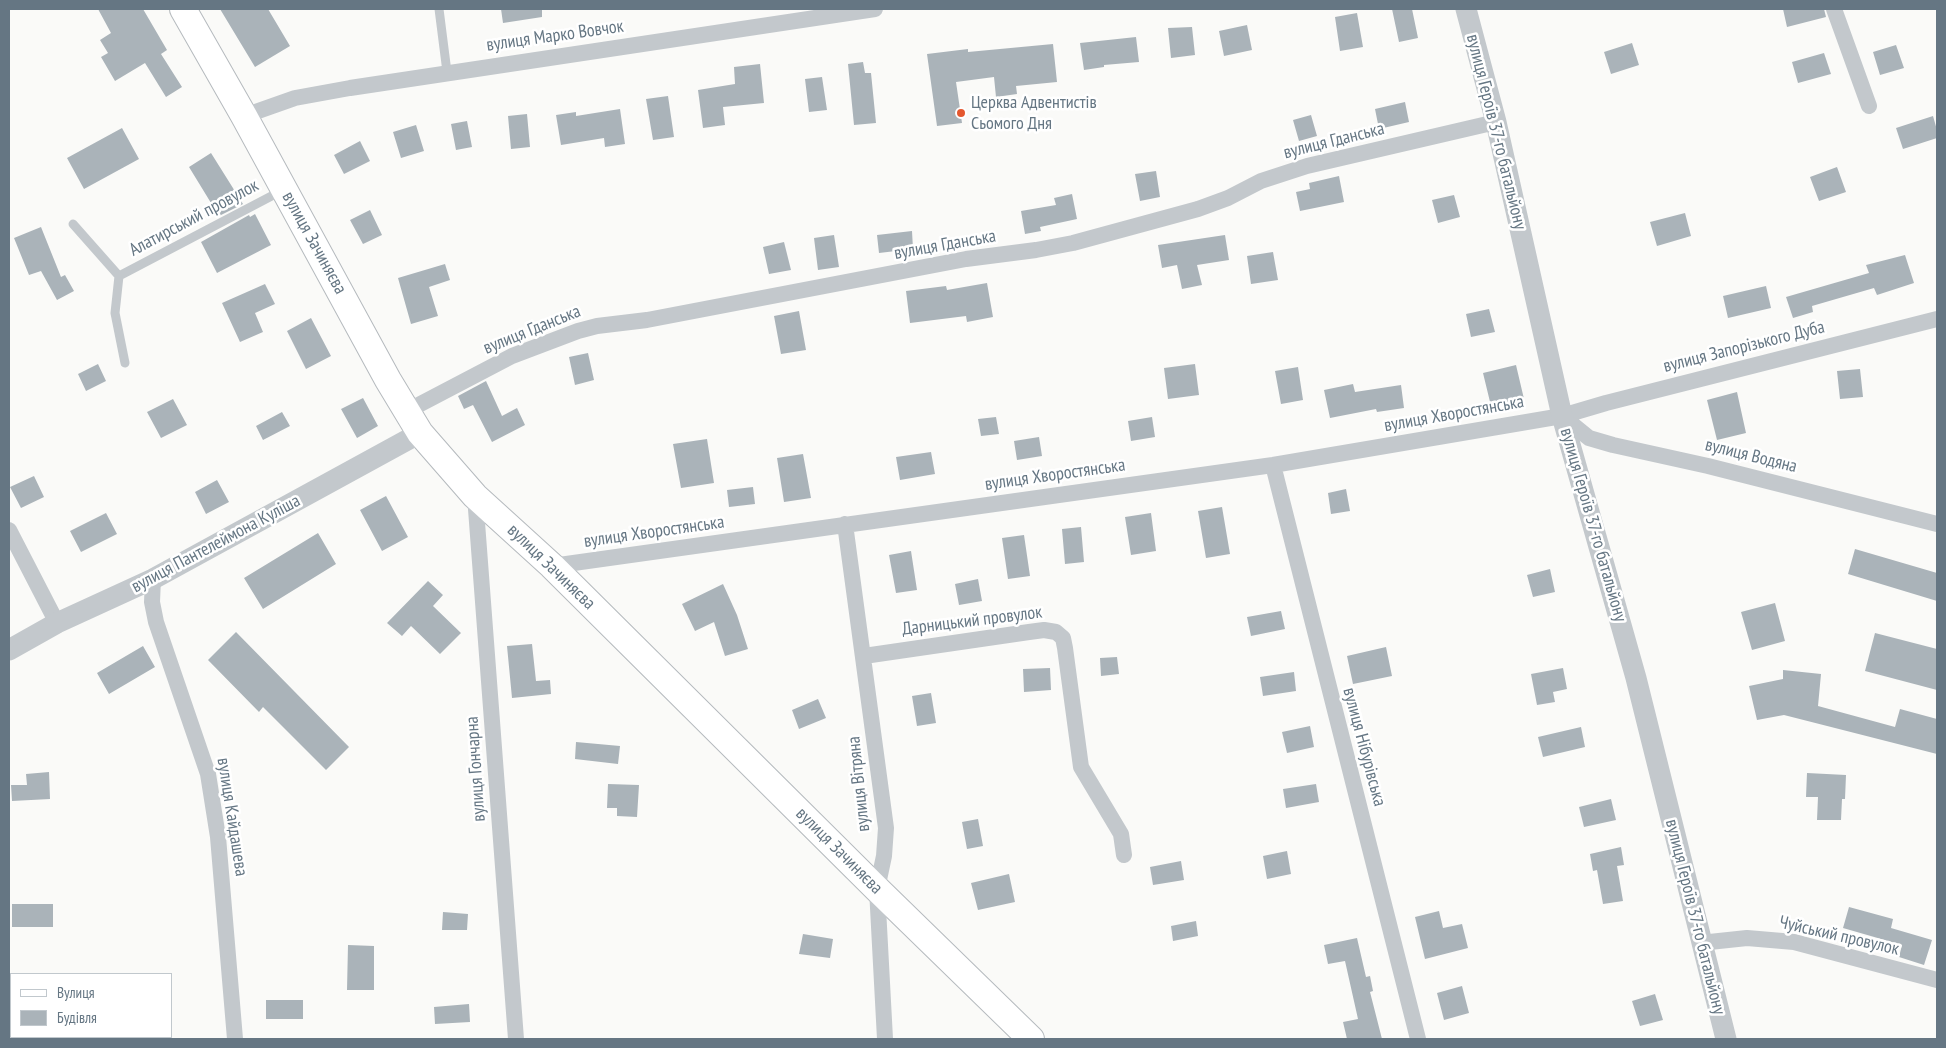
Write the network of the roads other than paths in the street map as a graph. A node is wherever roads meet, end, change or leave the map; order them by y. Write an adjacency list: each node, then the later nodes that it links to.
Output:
1 (183, 9): 8 (main road, вулиця Зачиняєва)
2 (439, 9): 6 (lane)
3 (875, 9): 6 (street, вулиця Марко Вовчок)
4 (1466, 9): 9 (street, вулиця Героїв 37-го батальйону)
5 (1834, 9): 7 (street)
6 (447, 72): 8 (street, вулиця Марко Вовчок)
7 (1869, 106)
8 (244, 116): 10 (main road, вулиця Зачиняєва)
9 (1496, 122): 15 (street, вулиця Героїв 37-го батальйону); 16 (street, вулиця Гданська)
10 (284, 189): 12 (lane, Алатирський провулок); 16 (main road, вулиця Зачиняєва)
11 (73, 224): 12 (lane, Алатирський провулок)
12 (119, 276): 14 (lane, Алатирський провулок)
13 (1937, 319): 15 (street, вулиця Запорізького Дуба)
14 (125, 363)
15 (1562, 416): 17 (street, вулиця Хворостянська); 20 (street, вулиця Водяна); 29 (street, вулиця Героїв 37-го батальйону)
16 (413, 422): 18 (main road, вулиця Зачиняєва); 23 (street, вулиця Пантелеймона Куліша)
17 (1273, 465): 19 (street, вулиця Хворостянська); 35 (street, вулиця Нібурівська)
18 (475, 496): 22 (main road, вулиця Зачиняєва); 32 (street, вулиця Гончарна)
19 (845, 524): 22 (street, вулиця Хворостянська); 26 (street, вулиця Вітряна)
20 (1937, 524)
21 (9, 530): 24 (street)
22 (552, 566): 28 (main road, вулиця Зачиняєва)
23 (154, 580): 24 (street, вулиця Пантелеймона Куліша); 31 (street, вулиця Кайдашева)
24 (57, 623): 25 (street, вулиця Пантелеймона Куліша)
25 (9, 650)
26 (864, 656): 27 (street, Дарницький провулок); 28 (street, вулиця Вітряна)
27 (1124, 855)
28 (877, 889): 33 (street, вулиця Вітряна); 34 (main road, вулиця Зачиняєва)
29 (1700, 943): 30 (street, Чуйський провулок); 36 (street, вулиця Героїв 37-го батальйону)
30 (1937, 980)
31 (234, 1039)
32 (516, 1039)
33 (885, 1039)
34 (1031, 1039)
35 (1418, 1039)
36 (1726, 1039)

